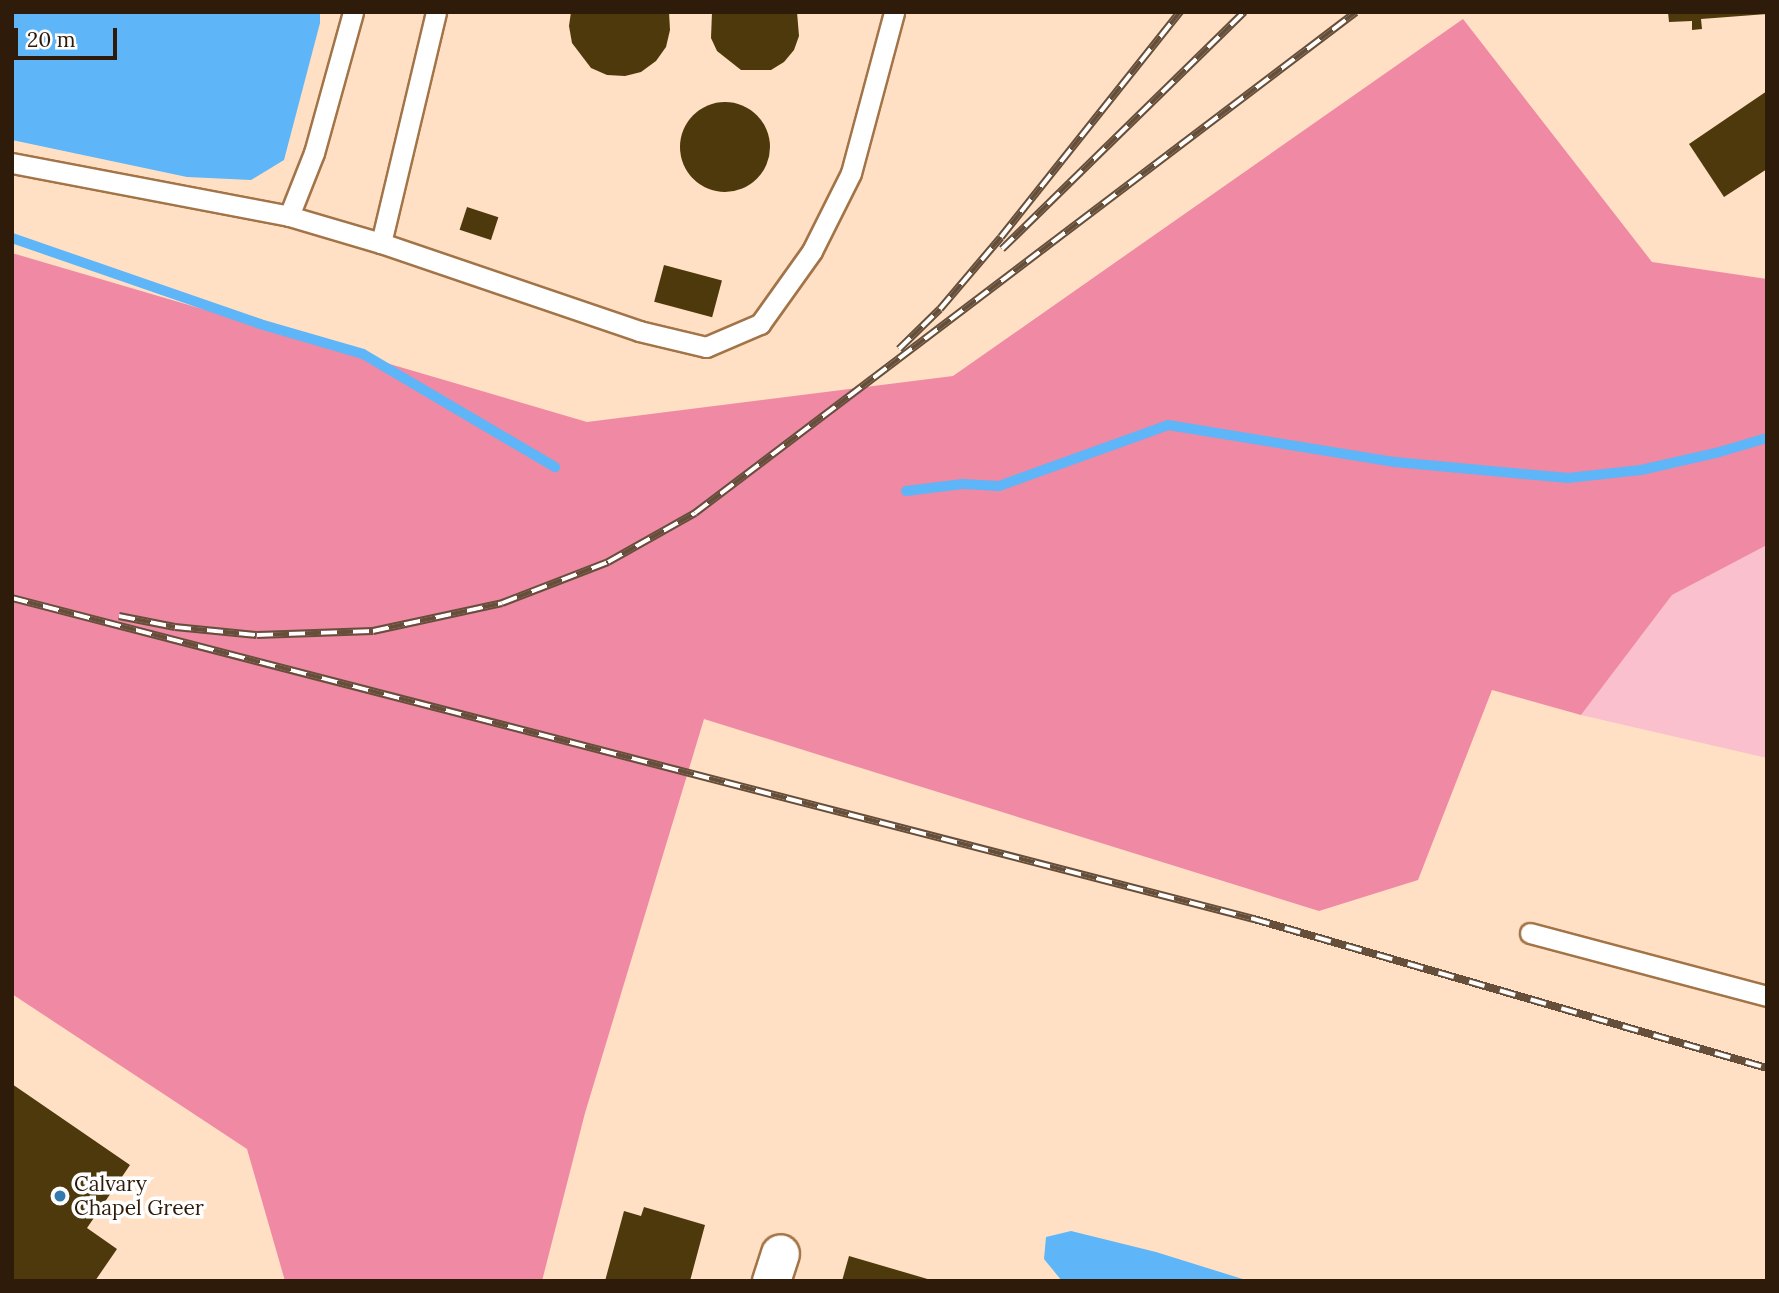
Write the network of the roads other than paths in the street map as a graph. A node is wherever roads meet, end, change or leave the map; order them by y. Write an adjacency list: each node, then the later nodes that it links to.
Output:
1 (353, 12): 5 (lane)
2 (436, 12): 6 (lane)
3 (894, 12): 6 (lane)
4 (12, 163): 5 (lane)
5 (289, 216): 6 (lane)
6 (381, 243)
7 (1530, 933): 8 (lane)
8 (1767, 996)

